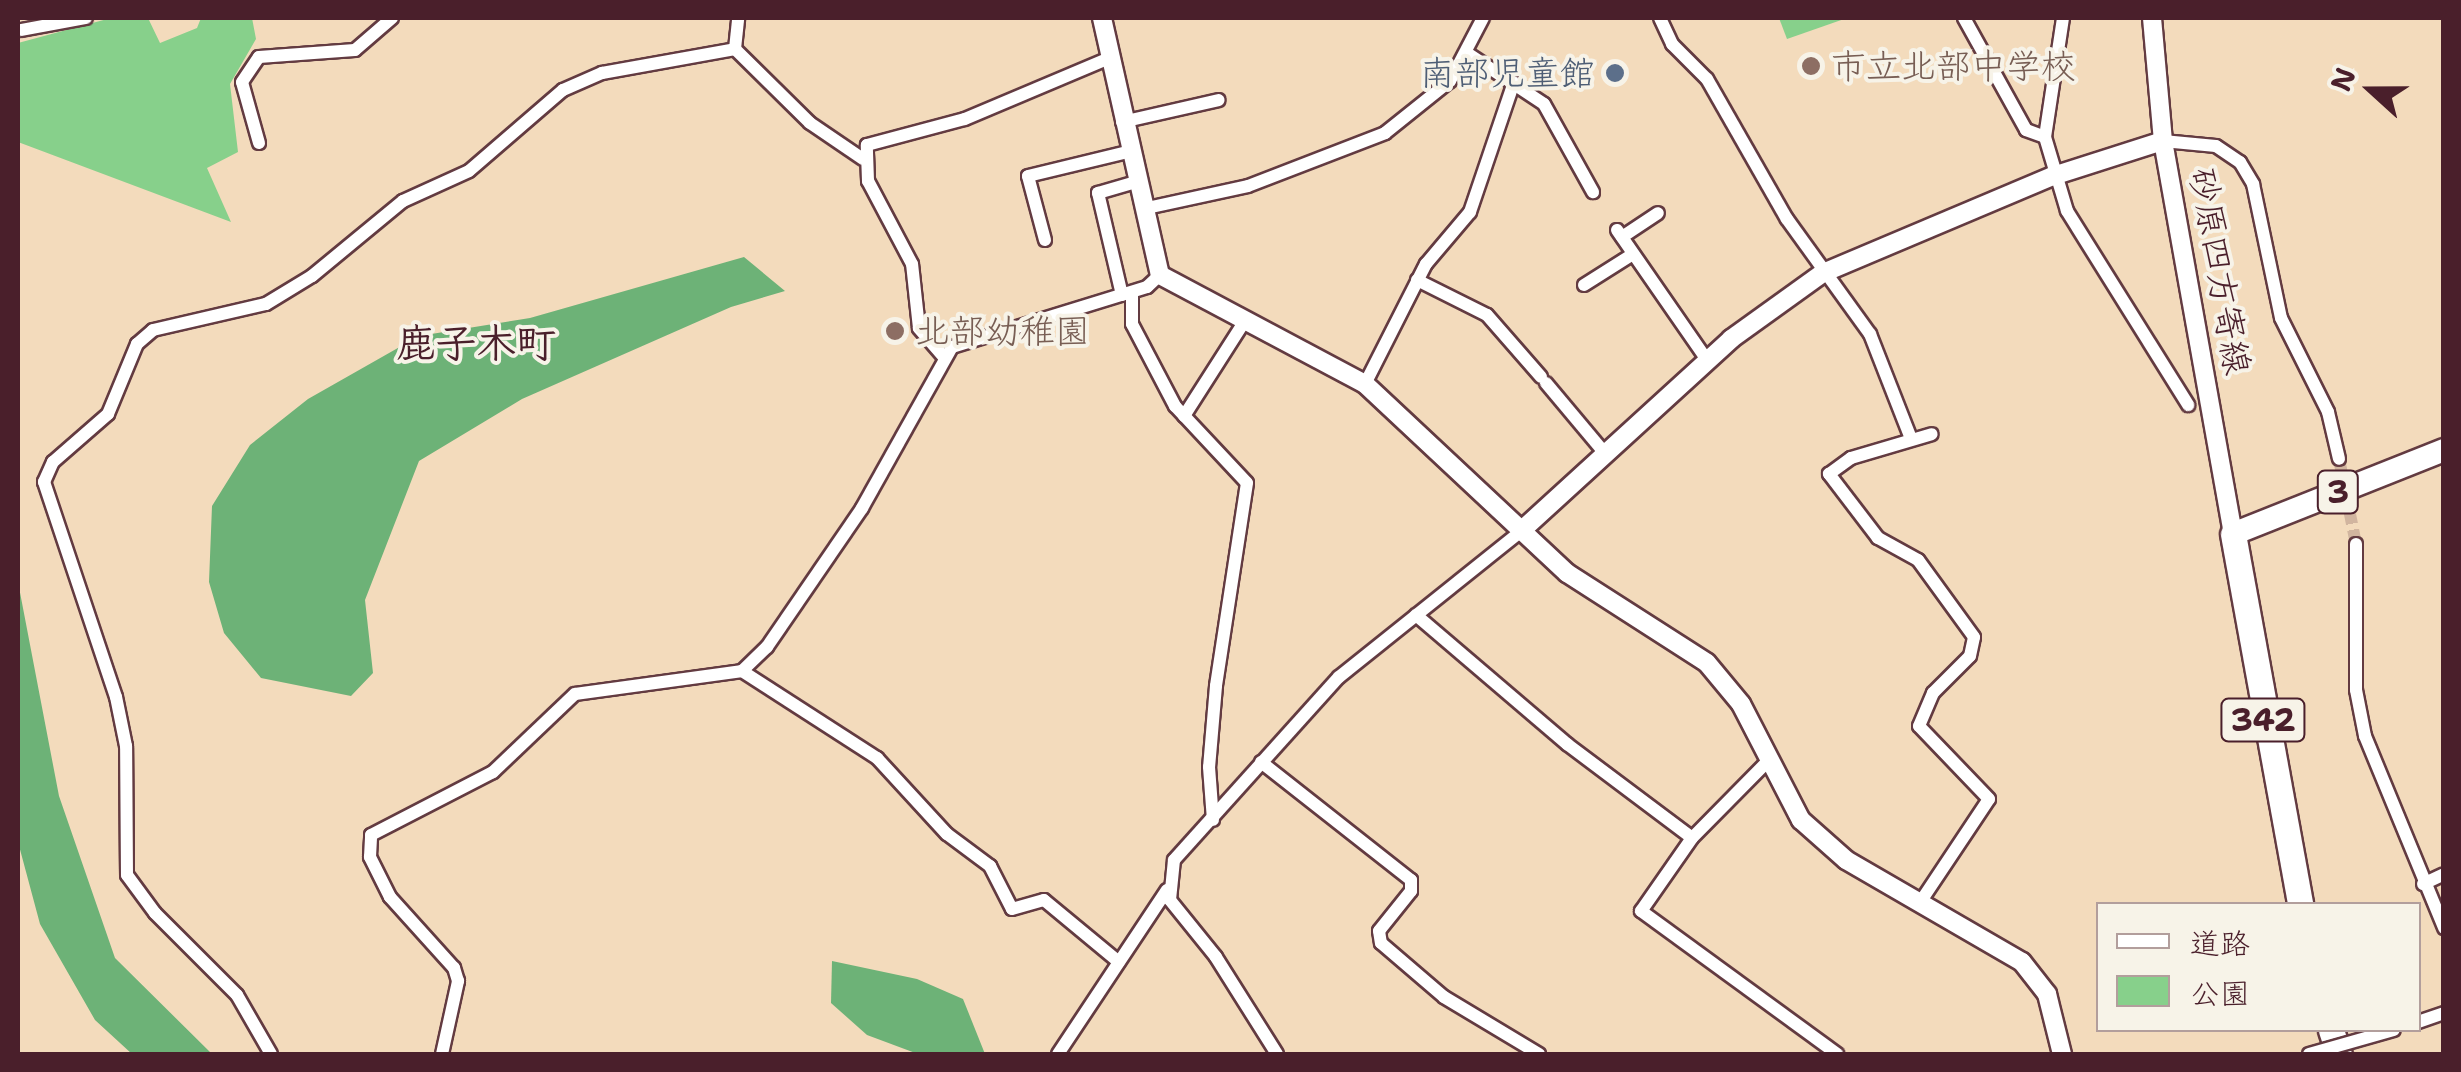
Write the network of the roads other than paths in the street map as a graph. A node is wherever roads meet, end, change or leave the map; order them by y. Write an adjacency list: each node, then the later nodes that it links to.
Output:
1 (86, 18): 10 (street)
2 (392, 18): 19 (street)
3 (738, 18): 11 (street)
4 (1102, 18): 13 (street)
5 (1483, 18): 12 (street)
6 (1660, 18): 29 (street)
7 (1964, 18): 17 (street)
8 (2063, 18): 17 (street)
9 (2152, 18): 18 (street, 砂原四方寄線 / 342)
10 (22, 30)
11 (735, 49): 21 (street); 62 (street)
12 (1467, 53): 14 (street); 25 (street)
13 (1107, 59): 16 (street); 21 (street)
14 (1514, 82): 24 (street); 31 (street)
15 (1219, 100): 16 (street)
16 (1122, 122): 20 (street)
17 (2045, 137): 22 (street)
18 (2162, 141): 22 (street); 44 (street); 46 (street, 砂原四方寄線 / 342)
19 (259, 143)
20 (1131, 151): 23 (street); 27 (street)
21 (863, 159): 35 (street)
22 (2052, 176): 29 (street); 38 (street)
23 (1139, 181): 25 (street); 33 (street)
24 (1594, 192)
25 (1146, 208): 30 (street)
26 (1658, 212): 28 (street)
27 (1045, 240)
28 (1633, 254): 32 (street); 36 (street)
29 (1823, 272): 36 (street); 41 (street)
30 (1160, 275): 33 (street); 34 (street)
31 (1416, 280): 37 (street); 43 (street)
32 (1584, 285)
33 (1127, 294): 35 (street); 39 (street)
34 (1246, 319): 37 (street); 39 (street)
35 (943, 356): 49 (street)
36 (1707, 360): 43 (street)
37 (1365, 384): 45 (street)
38 (2188, 406)
39 (1184, 416): 52 (street)
40 (1932, 434): 41 (street)
41 (1910, 436): 58 (street)
42 (2444, 450): 46 (highway, 3)
43 (1604, 452): 45 (street)
44 (2339, 459)
45 (1521, 532): 48 (street); 50 (street)
46 (2233, 534): 57 (highway, 342)
47 (2356, 544): 55 (street)
48 (1416, 615): 51 (street); 53 (street)
49 (742, 671): 60 (street); 63 (street)
50 (1768, 761): 53 (street); 58 (street)
51 (1261, 762): 52 (street); 66 (street)
52 (1213, 820): 56 (street)
53 (1692, 838): 67 (street)
54 (2444, 874): 55 (street)
55 (2423, 884): 59 (street)
56 (1167, 890): 60 (street); 65 (street)
57 (2300, 902)
58 (1920, 904): 68 (street)
59 (2444, 928)
60 (1120, 962): 64 (street)
61 (2387, 1032): 69 (street, bridge)
62 (271, 1054)
63 (442, 1054)
64 (1058, 1054)
65 (1277, 1054)
66 (1540, 1054)
67 (1837, 1054)
68 (2062, 1054)
69 (2309, 1054)

